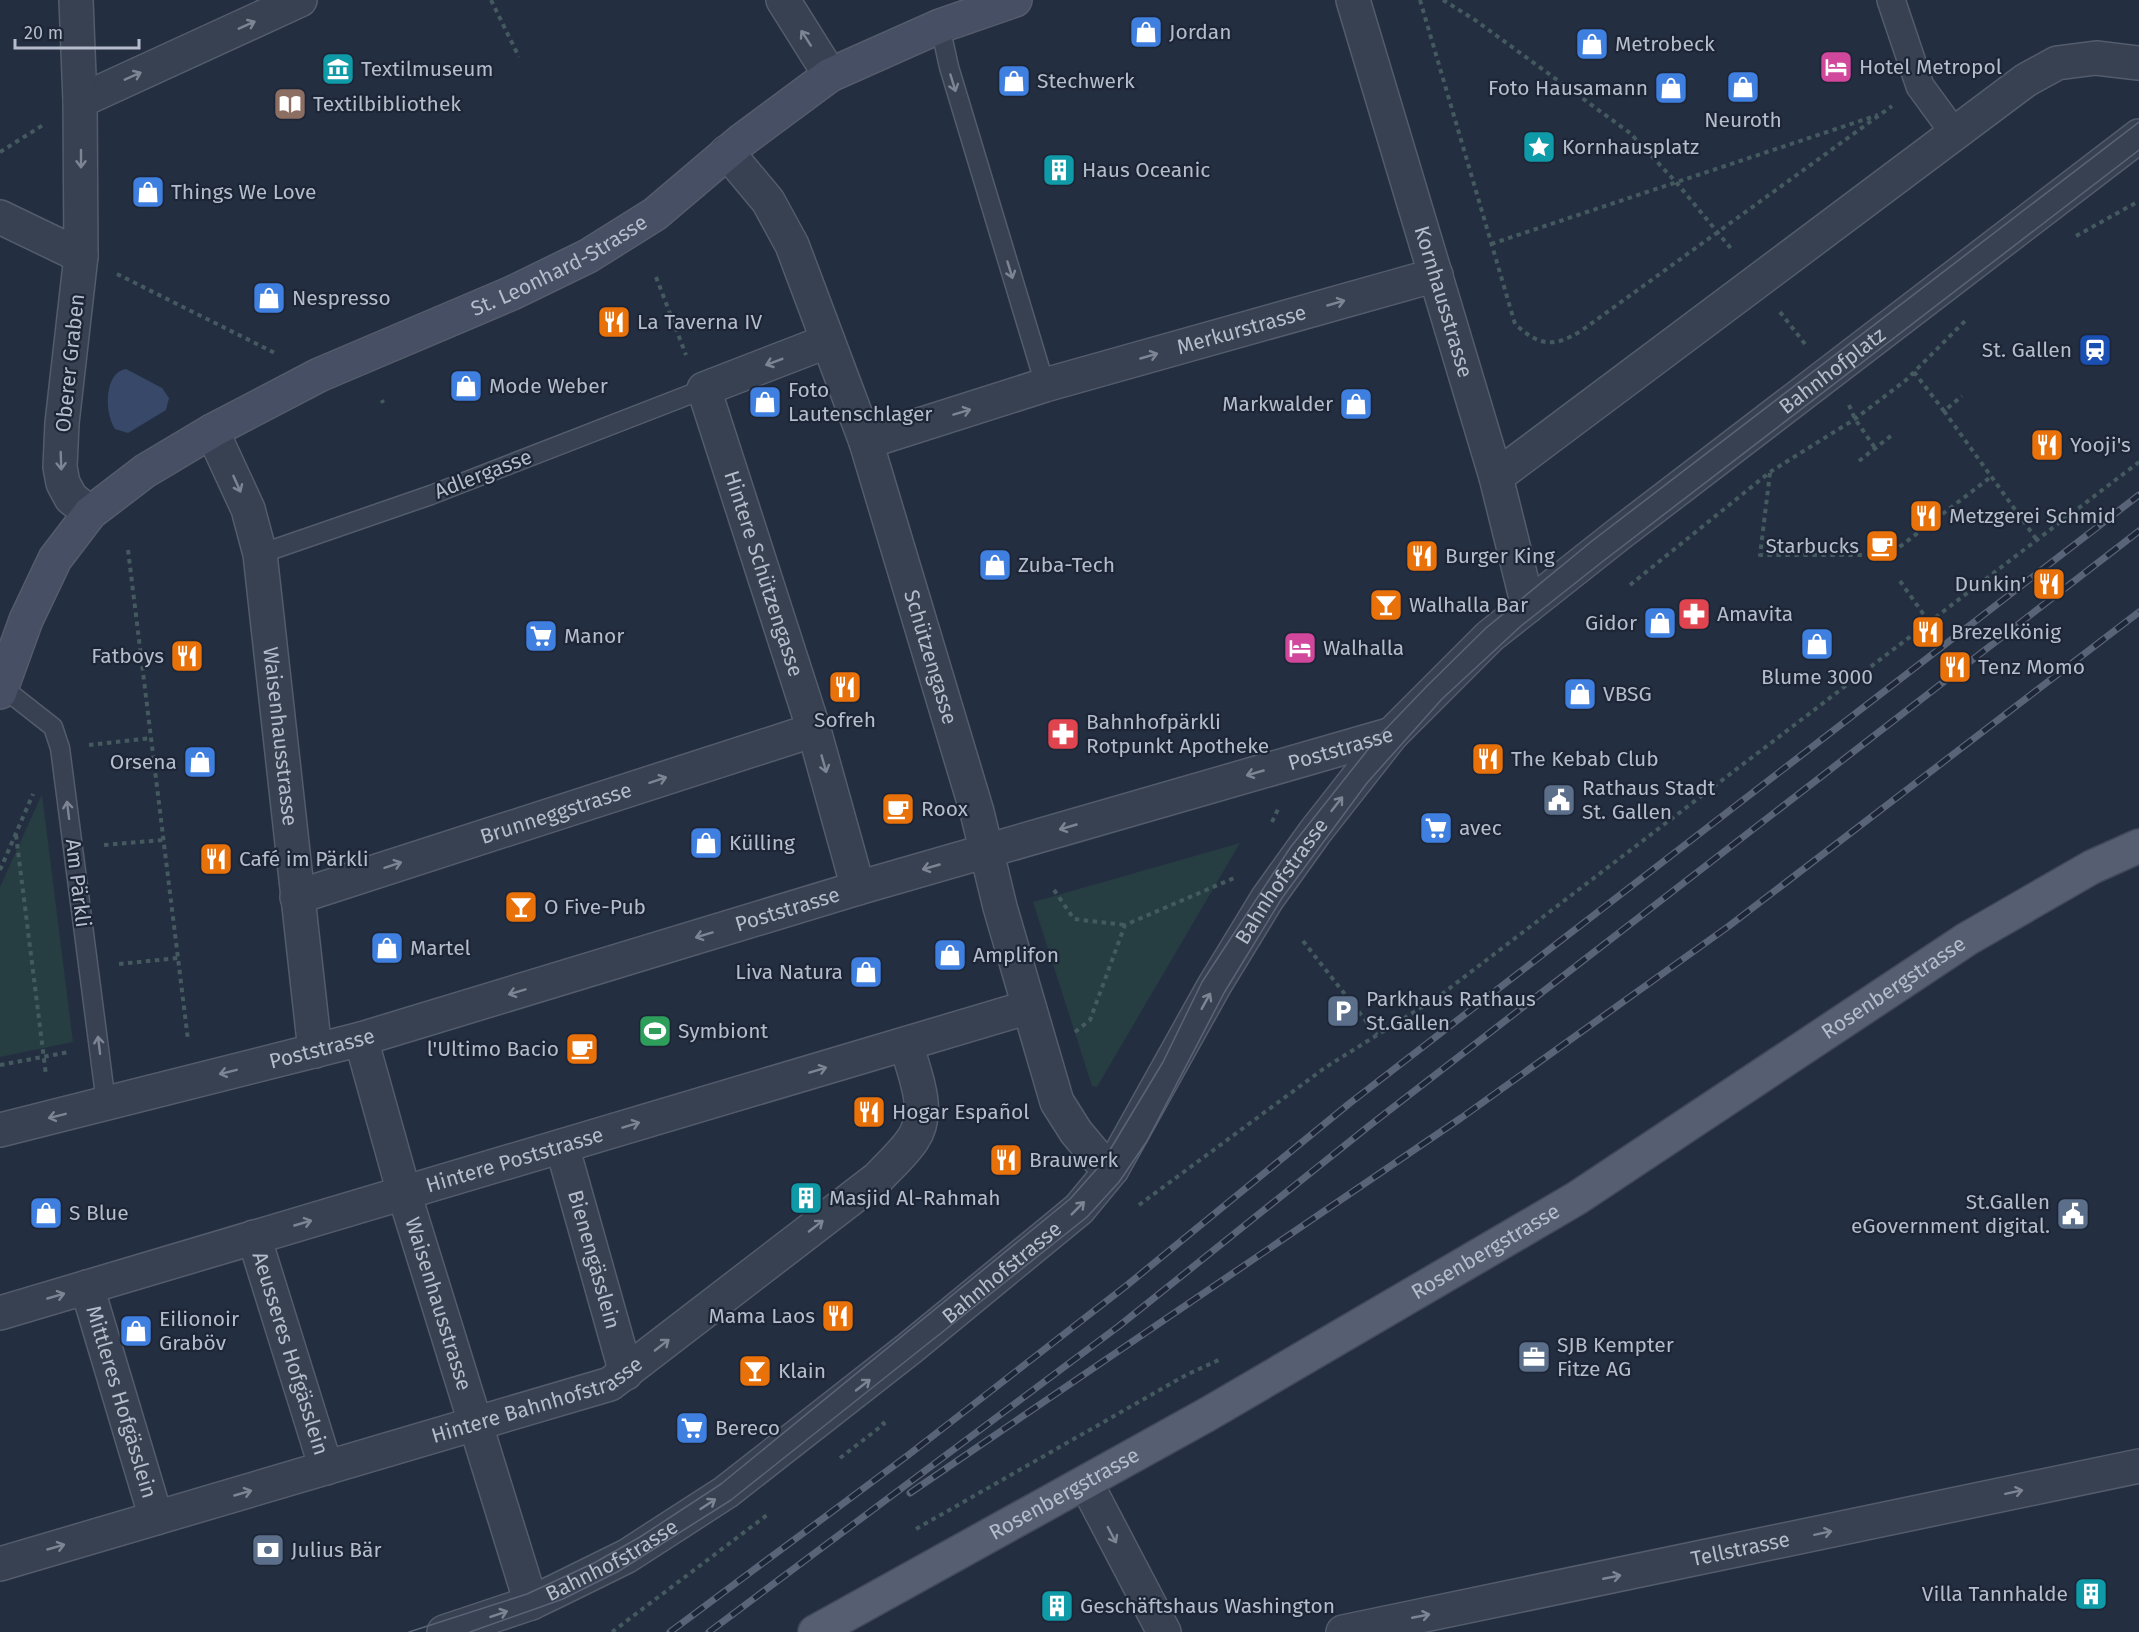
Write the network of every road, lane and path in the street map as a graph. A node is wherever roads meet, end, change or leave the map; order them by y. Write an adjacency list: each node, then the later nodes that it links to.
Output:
1 (76, 0): 15 (street, Oberer Graben)
2 (491, 0): 11 (path)
3 (783, 0): 13 (street, one-way to 3)
4 (1015, 0): 10 (main road, St. Leonhard-Strasse)
5 (1353, 0): 28 (street, Kornhausstrasse)
6 (1420, 0): 25 (path)
7 (1443, 0): 20 (path)
8 (1891, 0): 14 (street)
9 (288, 3): 15 (street, one-way to 9)
10 (940, 27): 13 (main road, St. Leonhard-Strasse); 37 (lane, one-way to 37)
11 (519, 57)
12 (2139, 63): 17 (street)
13 (830, 75): 19 (main road, St. Leonhard-Strasse)
14 (1920, 86): 16 (path); 17 (street)
15 (80, 101): 27 (street, Oberer Graben, one-way to 27)
16 (1881, 114): 20 (path); 23 (path)
17 (1955, 134): 51 (street)
18 (2139, 136): 58 (street, Bahnhofplatz)
19 (727, 152): 32 (street, Schützengasse); 36 (main road, St. Leonhard-Strasse)
20 (1676, 182): 23 (path); 25 (path)
21 (2139, 201): 24 (path)
22 (0, 217): 27 (street)
23 (1719, 233): 25 (path); 26 (path)
24 (2074, 237)
25 (1491, 243)
26 (1735, 254)
27 (81, 256): 36 (path); 52 (street, Oberer Graben, one-way to 52)
28 (1436, 275): 37 (street, Merkurstrasse, one-way to 28); 51 (street, Kornhausstrasse)
29 (656, 277): 34 (path)
30 (1779, 311): 33 (path)
31 (1970, 316): 35 (path)
32 (828, 341): 38 (street, one-way to 38); 45 (street, Schützengasse)
33 (1804, 344)
34 (684, 348)
35 (1914, 372): 41 (path); 42 (path)
36 (319, 375): 43 (main road, St. Leonhard-Strasse)
37 (1045, 386): 45 (street, Merkurstrasse, one-way to 37)
38 (704, 389): 55 (lane, Adlergasse); 61 (street, Hintere Schützengasse)
39 (1962, 396): 41 (path)
40 (1845, 397): 42 (path)
41 (1944, 411): 50 (path)
42 (1855, 419): 46 (path); 49 (path)
43 (212, 431): 52 (main road, St. Leonhard-Strasse); 55 (street, Waisenhausstrasse, one-way to 55)
44 (1892, 435): 46 (path)
45 (866, 442): 70 (street, Schützengasse)
46 (1875, 448): 47 (path)
47 (1859, 460)
48 (2139, 462): 53 (path)
49 (1770, 472): 50 (path); 57 (path)
50 (1992, 476): 53 (path)
51 (1496, 477): 58 (street, Kornhausstrasse)
52 (90, 513): 60 (main road)
53 (2037, 540): 59 (path)
54 (128, 550): 63 (path)
55 (260, 554): 75 (street, Waisenhausstrasse)
56 (1900, 581): 59 (path)
57 (1630, 585)
58 (1528, 606): 62 (street, Poststrasse)
59 (1929, 621): 81 (path)
60 (1, 690): 64 (lane, Am Pärkli)
61 (814, 730): 73 (street, Hintere Schützengasse, one-way to 73); 75 (street, Brunneggstrasse, one-way to 61)
62 (1392, 734): 70 (street, Poststrasse, one-way to 70); 94 (street, Bahnhofstrasse, one-way to 62)
63 (151, 738): 64 (path); 67 (path)
64 (60, 748): 69 (lane, Am Pärkli, one-way to 64)
65 (37, 784): 66 (path)
66 (16, 836): 71 (path); 88 (path)
67 (163, 840): 69 (path); 78 (path)
68 (2139, 846): 106 (main road, Rosenbergstrasse)
69 (73, 848): 79 (lane, Am Pärkli)
70 (987, 850): 73 (street, Poststrasse, one-way to 73); 80 (street, Schützengasse)
71 (0, 870)
72 (1236, 877): 76 (path)
73 (858, 888): 83 (street, Poststrasse, one-way to 83)
74 (1054, 890): 76 (path)
75 (297, 897): 86 (street, Waisenhausstrasse)
76 (1125, 925): 82 (path)
77 (1303, 941): 81 (path)
78 (178, 958): 79 (path); 84 (path)
79 (88, 967): 87 (lane, Am Pärkli, one-way to 79)
80 (1029, 1007): 85 (street, Hintere Poststrasse); 94 (street, Schützengasse)
81 (1377, 1035): 96 (path)
82 (1070, 1037)
83 (361, 1039): 86 (street, Poststrasse); 95 (street, Waisenhausstrasse)
84 (188, 1040)
85 (906, 1044): 93 (street, Hintere Poststrasse, one-way to 85); 100 (street, Hintere Bahnhofstrasse, one-way to 85)
86 (315, 1050): 91 (street, Poststrasse, one-way to 91)
87 (100, 1053): 88 (path); 91 (lane, Am Pärkli)
88 (43, 1055): 89 (path); 90 (path)
89 (0, 1065)
90 (46, 1075)
91 (106, 1103): 92 (street, Poststrasse, one-way to 92)
92 (0, 1130)
93 (562, 1146): 95 (street, Hintere Poststrasse); 100 (street, Bienengässlein)
94 (1112, 1169): 110 (street, Bahnhofstrasse, one-way to 94)
95 (405, 1193): 97 (street, Hintere Poststrasse, one-way to 95); 102 (street, Waisenhausstrasse)
96 (1139, 1204)
97 (254, 1237): 98 (street, Hintere Poststrasse); 105 (street, Aeusseres Hofgässlein)
98 (87, 1287): 99 (street, Hintere Poststrasse, one-way to 98); 108 (street, Mittleres Hofgässlein)
99 (0, 1313)
100 (626, 1373): 102 (street, Hintere Bahnhofstrasse)
101 (884, 1424): 103 (path)
102 (475, 1425): 105 (street, Hintere Bahnhofstrasse); 110 (street, Waisenhausstrasse)
103 (840, 1458)
104 (2139, 1466): 115 (street, Tellstrasse, one-way to 104)
105 (326, 1468): 108 (street, Hintere Bahnhofstrasse, one-way to 105)
106 (1086, 1483): 113 (main road, Rosenbergstrasse); 114 (street, one-way to 114)
107 (767, 1515): 112 (path)
108 (156, 1518): 109 (street, Hintere Bahnhofstrasse, one-way to 108)
109 (0, 1564)
110 (531, 1603): 111 (street, Bahnhofstrasse, one-way to 110)
111 (444, 1632)
112 (612, 1632)
113 (816, 1632)
114 (1164, 1632)
115 (1343, 1632)

